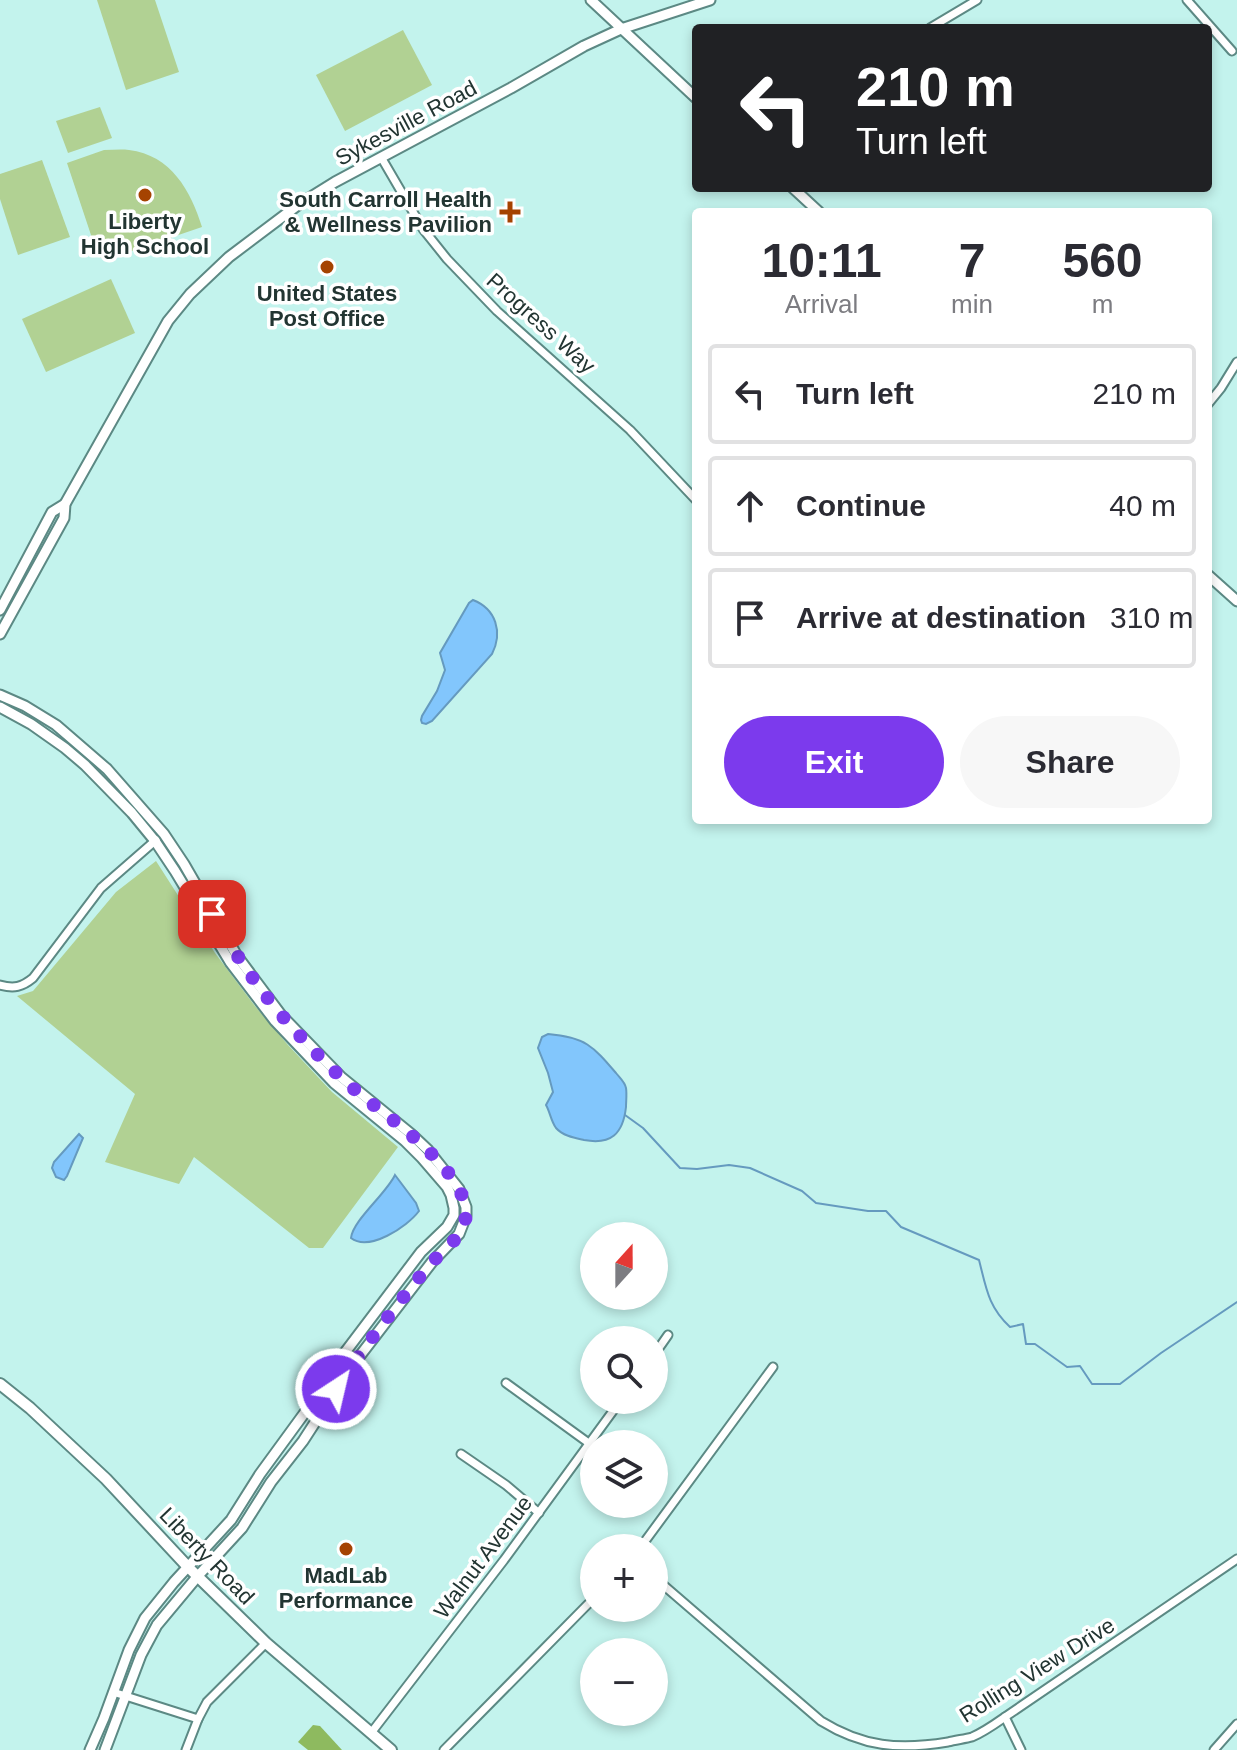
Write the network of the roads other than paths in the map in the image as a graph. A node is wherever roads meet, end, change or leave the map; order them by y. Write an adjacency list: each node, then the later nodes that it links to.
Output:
1 (591, 0): 8 (street)
2 (710, 0): 8 (street, Sykesville Road)
3 (977, 0): 5 (street)
4 (1187, 0): 6 (street)
5 (937, 24)
6 (1208, 24)
7 (1212, 28): 9 (street)
8 (621, 29): 10 (street); 11 (street, Sykesville Road)
9 (1232, 51)
10 (692, 94)
11 (381, 157): 16 (street, Progress Way); 17 (street, Sykesville Road)
12 (797, 192): 13 (street)
13 (815, 208)
14 (1237, 362): 15 (street)
15 (1212, 399)
16 (692, 496)
17 (65, 504): 20 (street, Sykesville Road); 21 (street, Sykesville Road)
18 (1212, 579): 19 (street)
19 (1237, 601)
20 (0, 610)
21 (0, 634)
22 (0, 695): 24 (street)
23 (0, 707): 25 (street)
24 (164, 834): 25 (street); 27 (street)
25 (155, 841): 26 (street); 27 (street)
26 (0, 985)
27 (438, 1169): 37 (street); 38 (street)
28 (773, 1367): 35 (street)
29 (506, 1383): 31 (street)
30 (0, 1384): 37 (main road, Liberty Road)
31 (580, 1437)
32 (461, 1454): 34 (street)
33 (580, 1458): 34 (street, Walnut Avenue)
34 (539, 1513): 47 (street, Walnut Avenue)
35 (650, 1534)
36 (1237, 1559): 44 (street, Rolling View Drive)
37 (188, 1567): 38 (main road, Liberty Road); 42 (street)
38 (197, 1577): 41 (main road, Liberty Road); 43 (street)
39 (668, 1589): 44 (street, Rolling View Drive)
40 (580, 1612): 52 (street)
41 (266, 1643): 45 (street); 47 (main road, Liberty Road)
42 (113, 1692): 43 (street); 48 (street)
43 (127, 1695): 45 (street); 49 (street)
44 (1005, 1717): 53 (street)
45 (198, 1719): 50 (street)
46 (1237, 1724): 54 (street)
47 (371, 1733): 51 (main road, Liberty Road)
48 (90, 1750)
49 (105, 1750)
50 (186, 1750)
51 (391, 1750)
52 (444, 1750)
53 (1021, 1750)
54 (1214, 1750)

